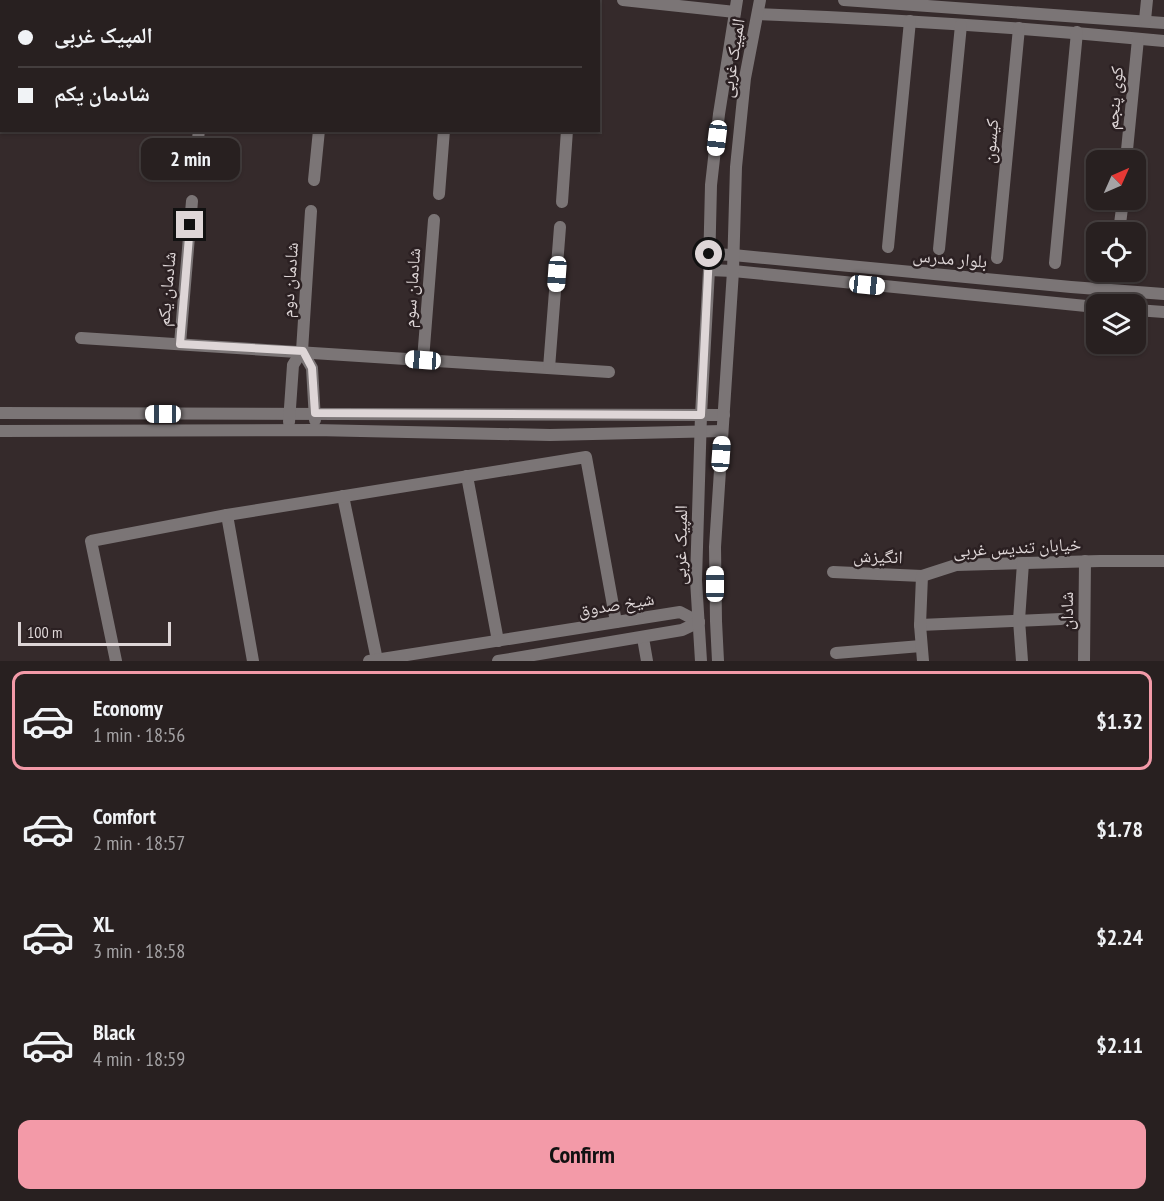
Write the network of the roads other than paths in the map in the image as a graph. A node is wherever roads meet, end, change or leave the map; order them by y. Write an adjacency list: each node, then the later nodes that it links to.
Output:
1 (623, 0): 6 (street)
2 (760, 0): 8 (street, المپیک غربی)
3 (844, 0): 5 (street)
4 (1147, 0): 9 (street)
5 (909, 2): 7 (street)
6 (736, 6): 8 (street); 32 (street, المپیک غربی)
7 (1018, 6): 9 (street)
8 (758, 14): 10 (street); 33 (street, المپیک غربی)
9 (1145, 20): 11 (street)
10 (910, 21): 12 (street); 30 (street)
11 (1164, 23)
12 (961, 25): 13 (street); 31 (street)
13 (1019, 28): 14 (street); 34 (street, کیسون)
14 (1077, 32): 15 (street); 35 (street)
15 (1138, 39): 16 (street); 21 (street, کوی پنجم)
16 (1164, 41)
17 (199, 132): 22 (street)
18 (319, 132): 23 (street)
19 (444, 132): 24 (street)
20 (567, 132): 26 (street)
21 (1127, 150)
22 (195, 166)
23 (314, 180)
24 (439, 194)
25 (192, 201): 43 (street, شادمان یکم)
26 (562, 202)
27 (311, 211): 44 (street, شادمان دوم)
28 (434, 220): 45 (street, شادمان سوم)
29 (560, 227): 46 (street)
30 (888, 247)
31 (939, 249)
32 (709, 254): 33 (street, بلوار مدرس); 36 (street, المپیک غربی)
33 (733, 255): 37 (street, المپیک غربی); 38 (street, بلوار مدرس)
34 (997, 258)
35 (1055, 263)
36 (709, 270): 37 (street, بلوار مدرس); 51 (street, المپیک غربی)
37 (733, 271): 39 (street, بلوار مدرس); 52 (street, المپیک غربی)
38 (1164, 294)
39 (1086, 306)
40 (1146, 311): 41 (street)
41 (1164, 312)
42 (81, 338): 43 (street)
43 (180, 344): 44 (street)
44 (303, 351): 45 (street); 49 (street); 50 (street)
45 (423, 360): 46 (street)
46 (549, 368): 47 (street)
47 (609, 372)
48 (0, 413): 50 (street)
49 (315, 413): 50 (street); 51 (street); 54 (street)
50 (290, 415): 53 (street)
51 (701, 415): 52 (street); 57 (street, المپیک غربی)
52 (724, 415): 56 (street, المپیک غربی)
53 (289, 430): 54 (street); 55 (street)
54 (315, 430): 57 (street)
55 (0, 431)
56 (723, 431): 57 (street); 68 (street, المپیک غربی)
57 (700, 432): 70 (street, المپیک غربی)
58 (467, 476): 59 (street); 69 (street); 73 (street)
59 (343, 496): 60 (street); 77 (street)
60 (227, 515): 78 (street); 79 (street)
61 (1084, 561): 62 (street, خیابان تندیس غربی); 63 (street, خیابان تندیس غربی); 86 (street, شادان)
62 (1164, 561)
63 (1023, 563): 65 (street, خیابان تندیس غربی); 67 (street)
64 (833, 572): 65 (street, انگیزش)
65 (922, 576): 71 (street)
66 (1061, 619): 67 (street)
67 (1020, 620): 71 (street); 85 (street)
68 (716, 621): 70 (street); 83 (street, المپیک غربی)
69 (616, 622): 70 (street, شیخ صدوق); 73 (street, شیخ صدوق)
70 (699, 622): 72 (street, شیخ صدوق); 82 (street, المپیک غربی)
71 (920, 625): 74 (street)
72 (643, 638): 76 (street, شیخ صدوق); 81 (street)
73 (498, 640): 77 (street, شیخ صدوق)
74 (921, 646): 75 (street); 84 (street)
75 (836, 652)
76 (570, 655): 80 (street, شیخ صدوق)
77 (373, 660)
78 (116, 661)
79 (253, 661)
80 (504, 661)
81 (647, 661)
82 (701, 661)
83 (718, 661)
84 (923, 661)
85 (1022, 661)
86 (1084, 661)

